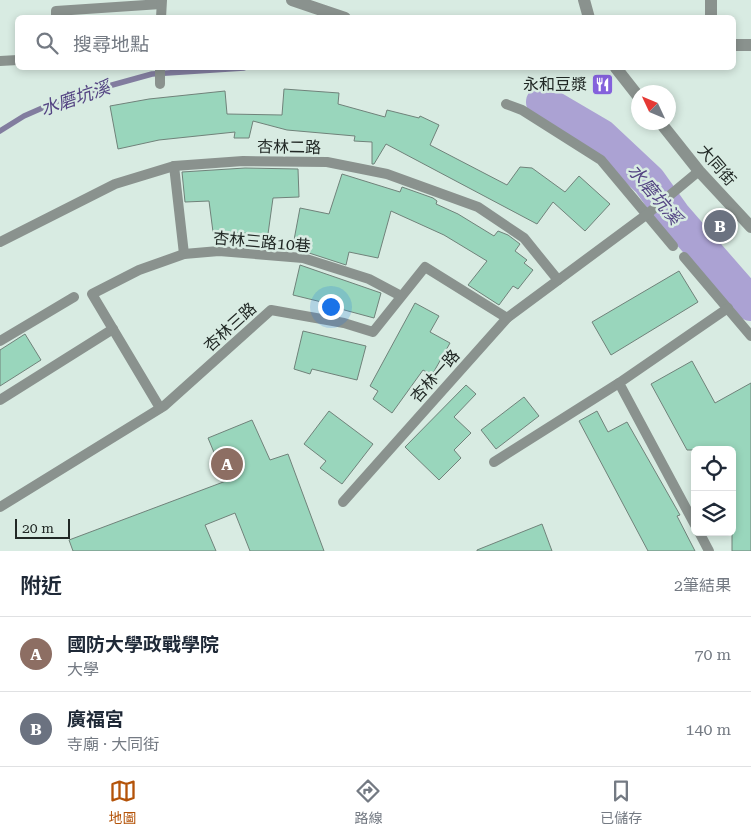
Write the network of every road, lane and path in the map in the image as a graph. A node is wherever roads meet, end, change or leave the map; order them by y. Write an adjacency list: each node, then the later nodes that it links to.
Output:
1 (292, 0): 7 (street)
2 (584, 0): 8 (street)
3 (711, 0): 9 (street)
4 (162, 2): 5 (lane); 6 (lane)
5 (56, 15)
6 (161, 15)
7 (336, 15)
8 (589, 15)
9 (711, 15)
10 (736, 45): 11 (street)
11 (751, 46)
12 (15, 60): 13 (lane)
13 (0, 61)
14 (160, 70): 16 (lane)
15 (618, 70): 17 (street)
16 (160, 84)
17 (631, 87)
18 (506, 104): 22 (lane)
19 (666, 130): 21 (street, 大同街)
20 (174, 166): 24 (lane, 杏林二路); 26 (lane); 28 (lane, 杏林二路)
21 (699, 171): 22 (lane, 杏林一路); 23 (street, 大同街)
22 (646, 215): 25 (lane); 28 (lane, 杏林一路)
23 (750, 225)
24 (1, 239)
25 (673, 246)
26 (184, 254): 29 (lane, 杏林三路10巷); 33 (lane, 杏林三路10巷)
27 (684, 257): 31 (lane)
28 (558, 280): 32 (lane, 杏林一路)
29 (402, 296): 32 (lane, 杏林三路); 38 (lane, 杏林三路)
30 (74, 298): 35 (lane)
31 (728, 308): 34 (lane); 36 (lane)
32 (506, 318): 40 (lane, 杏林一路)
33 (114, 329): 37 (lane); 38 (lane)
34 (751, 336)
35 (0, 342)
36 (619, 383): 39 (lane); 42 (lane)
37 (0, 400)
38 (160, 408): 41 (lane, 杏林三路)
39 (494, 462)
40 (343, 502)
41 (2, 503)
42 (691, 518)
43 (700, 536): 44 (lane)
44 (708, 551)

